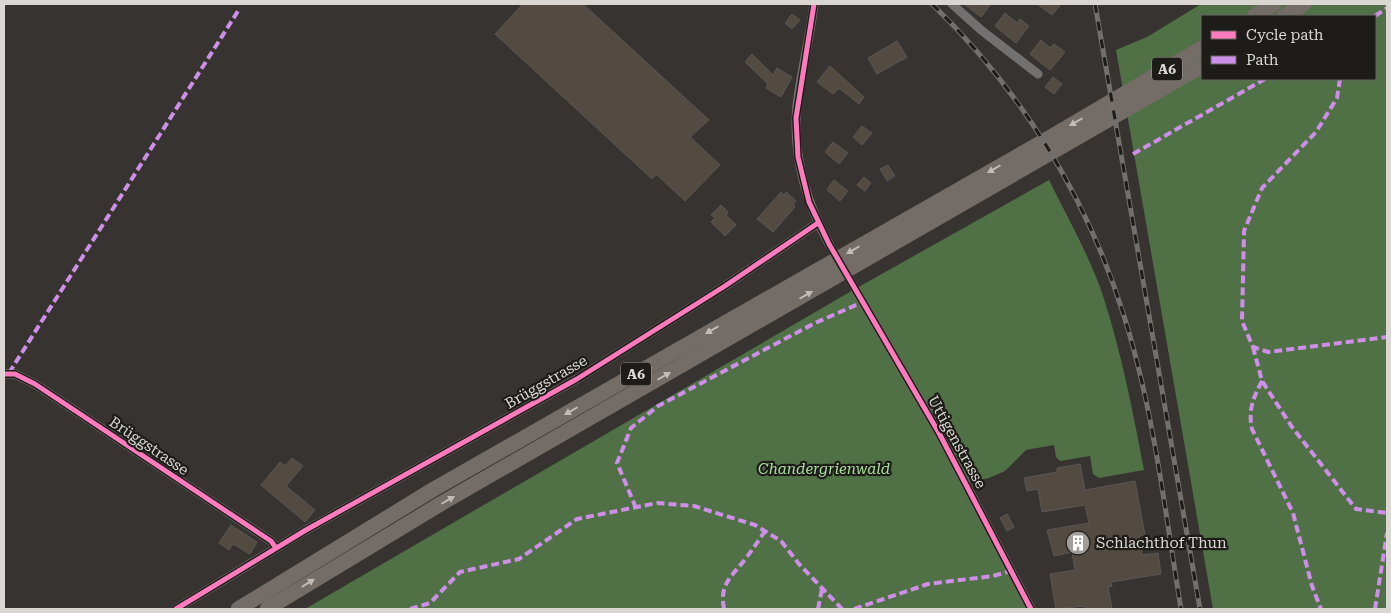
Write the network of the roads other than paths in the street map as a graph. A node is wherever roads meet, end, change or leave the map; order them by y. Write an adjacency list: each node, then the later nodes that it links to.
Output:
1 (814, 4): 10 (street)
2 (952, 4): 9 (street)
3 (1274, 4): 5 (highway)
4 (1304, 4): 6 (highway)
5 (1256, 15)
6 (1286, 15)
7 (1201, 49): 16 (highway, A6, one-way to 16)
8 (1201, 67): 17 (highway, A6, one-way to 8)
9 (1038, 74)
10 (818, 223): 11 (street); 14 (street, Brüggstrasse)
11 (829, 244)
12 (855, 289): 18 (street, Uttigenstrasse)
13 (4, 374): 14 (street, Brüggstrasse)
14 (276, 548): 15 (street, Brüggstrasse)
15 (176, 609)
16 (238, 609)
17 (267, 609)
18 (1032, 609)

